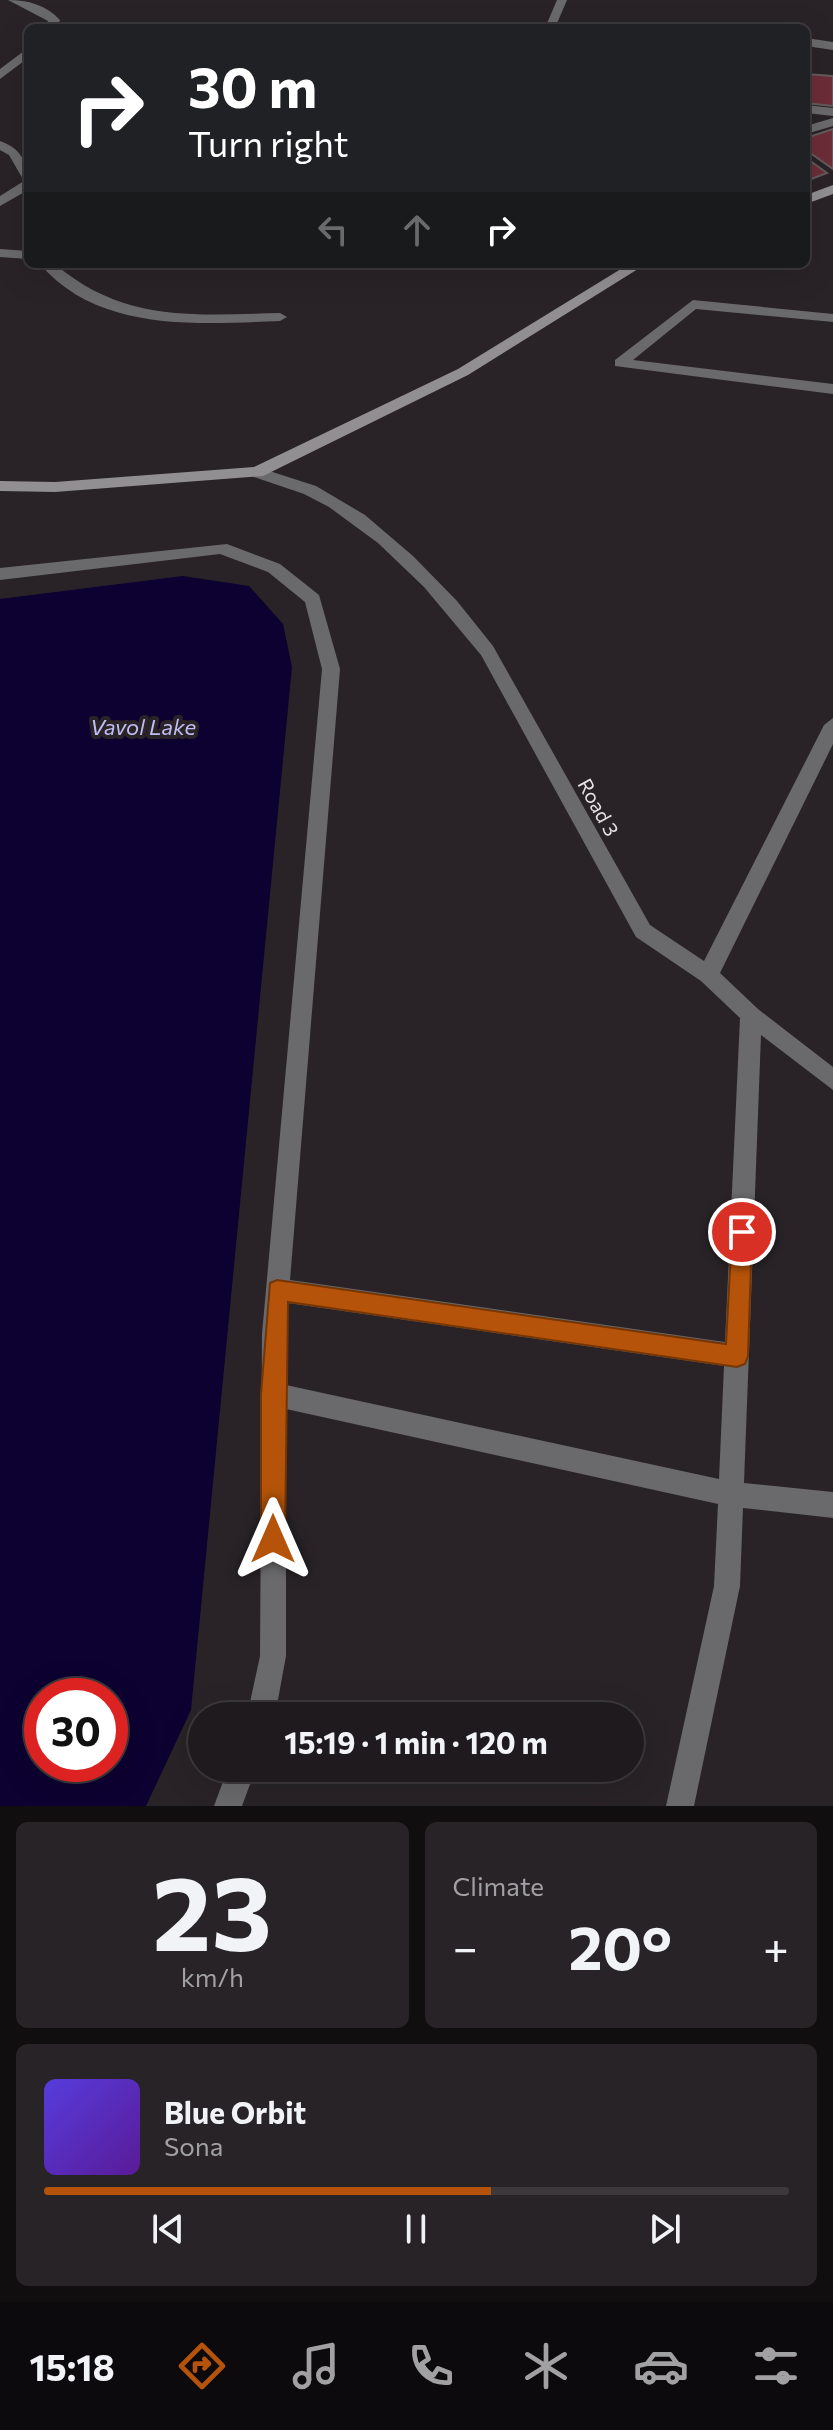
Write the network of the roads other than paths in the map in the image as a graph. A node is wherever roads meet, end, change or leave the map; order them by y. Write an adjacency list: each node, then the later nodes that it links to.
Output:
1 (14, 0): 3 (street)
2 (562, 0): 4 (lane)
3 (52, 24)
4 (552, 24)
5 (810, 43): 6 (street)
6 (833, 46)
7 (23, 64): 8 (street)
8 (0, 75)
9 (810, 109): 10 (street)
10 (833, 112)
11 (833, 122): 12 (street)
12 (810, 129)
13 (0, 145): 14 (street)
14 (24, 171)
15 (24, 187): 18 (street)
16 (833, 189): 17 (street)
17 (810, 198)
18 (0, 202)
19 (0, 253): 20 (street)
20 (24, 255)
21 (51, 268): 23 (street)
22 (632, 268): 26 (street, Road 3)
23 (280, 317)
24 (833, 318): 25 (street)
25 (833, 389)
26 (257, 472): 27 (street, Road 3); 30 (street, Road 3)
27 (0, 486)
28 (0, 574): 33 (street)
29 (833, 725): 30 (street)
30 (708, 975): 31 (street, Road 3)
31 (751, 1015): 32 (street, Road 3); 34 (street)
32 (833, 1080)
33 (277, 1290): 34 (street); 35 (street)
34 (737, 1356): 36 (street)
35 (273, 1394): 36 (street); 38 (street)
36 (731, 1494): 37 (street); 41 (street)
37 (833, 1505)
38 (264, 1702)
39 (237, 1782): 40 (street)
40 (228, 1806)
41 (680, 1806)

